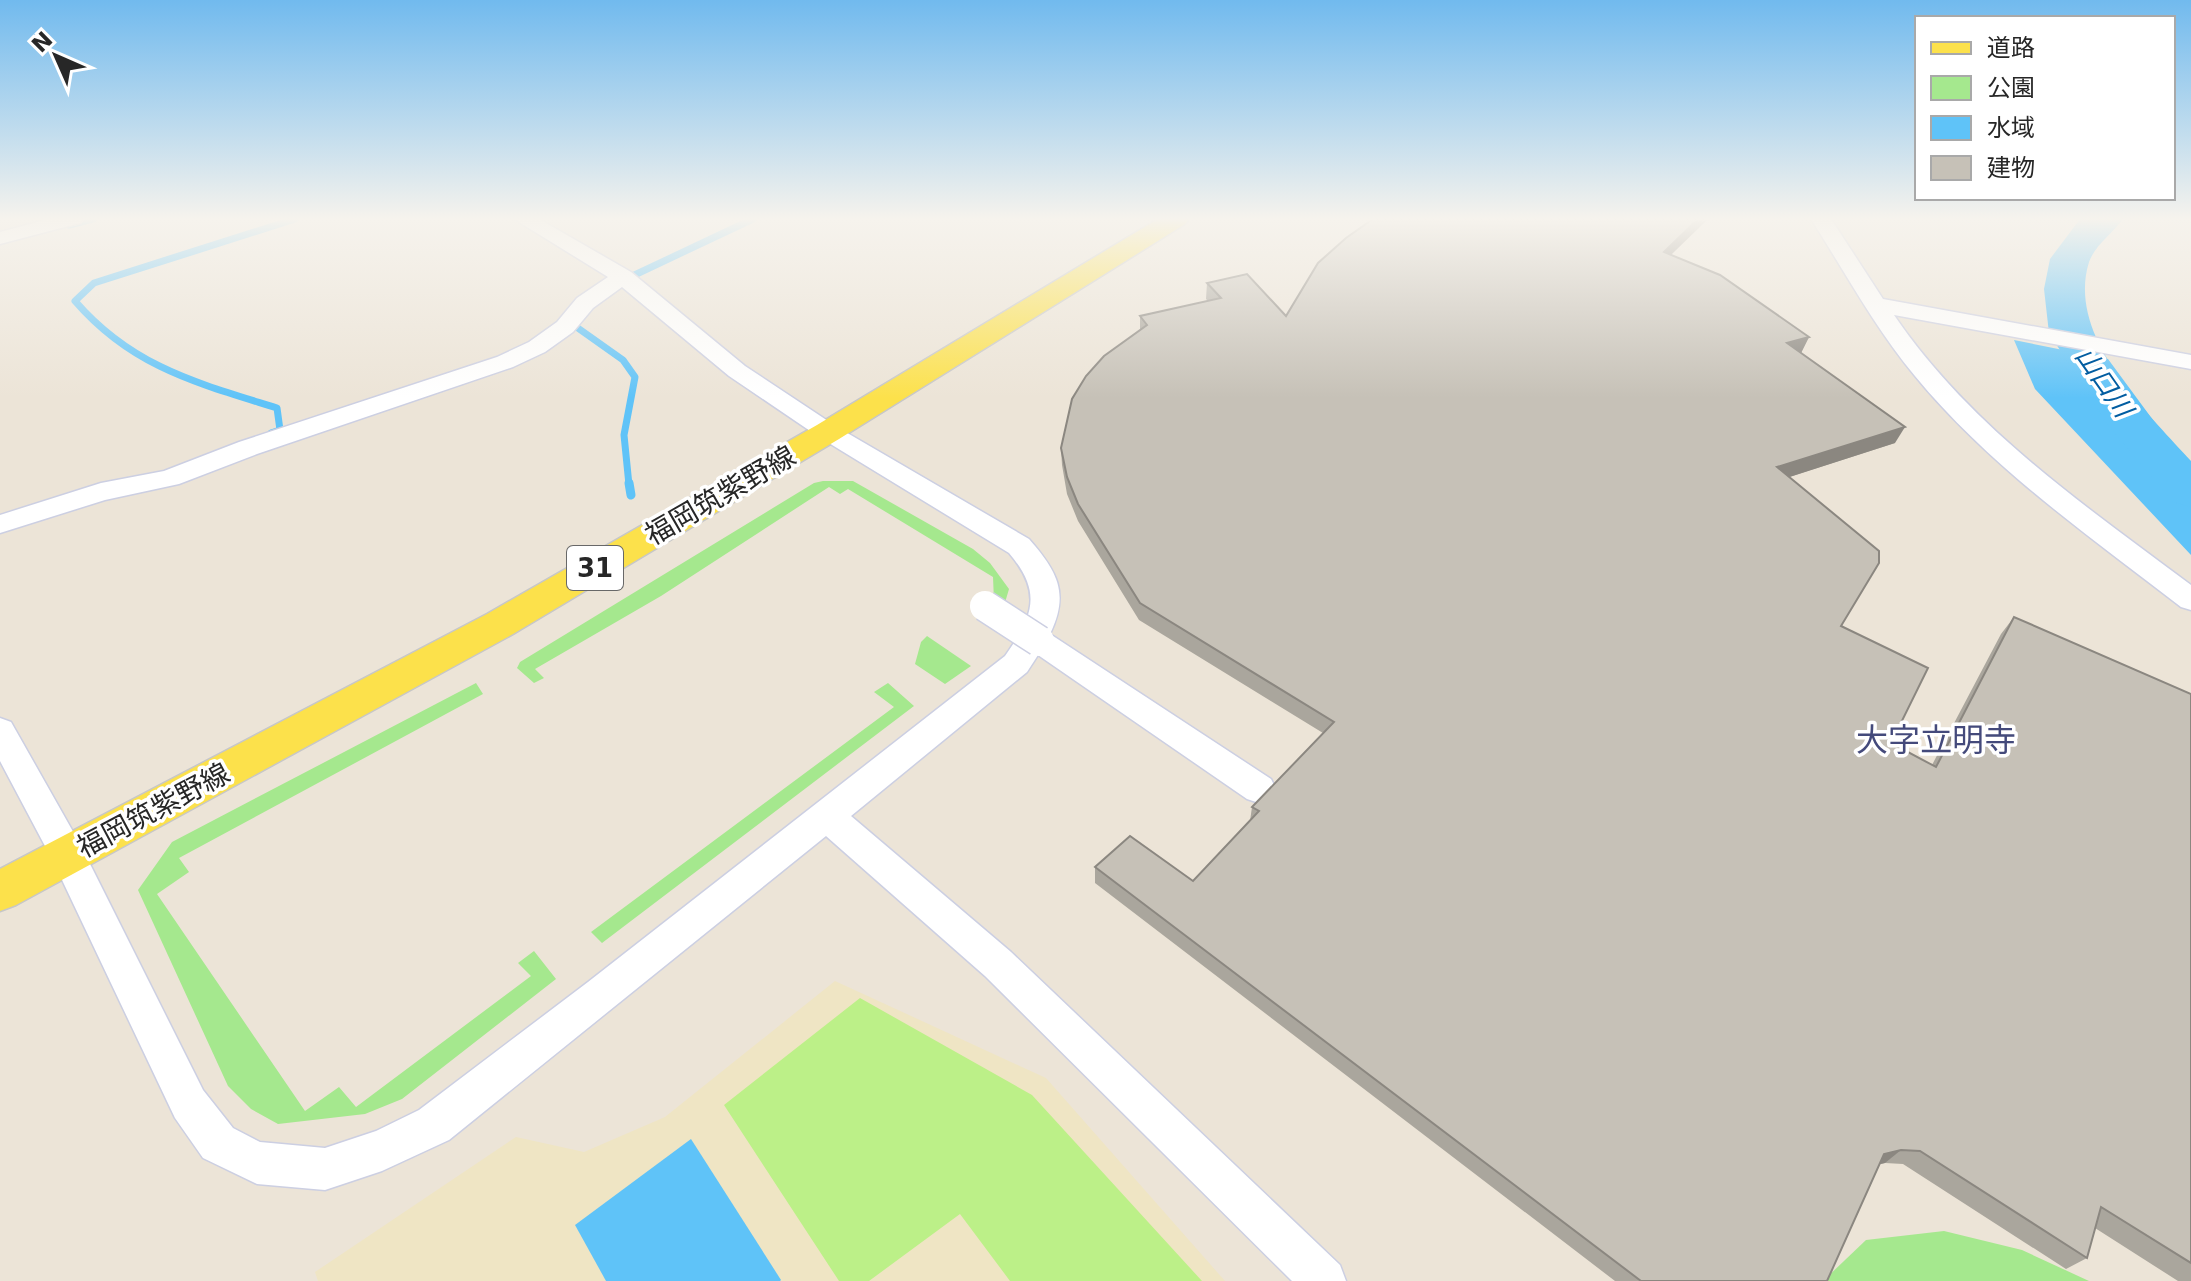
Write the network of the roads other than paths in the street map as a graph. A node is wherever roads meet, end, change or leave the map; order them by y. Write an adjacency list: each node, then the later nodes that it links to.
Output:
1 (620, 279): 8 (street)
2 (625, 279): 7 (street)
3 (1078, 279): 7 (main road, 福岡筑紫野線 / 31)
4 (1861, 279): 5 (street)
5 (1878, 305): 6 (street); 9 (street)
6 (2191, 362)
7 (828, 432): 13 (street); 14 (main road, 福岡筑紫野線 / 31)
8 (0, 524)
9 (2191, 600)
10 (985, 606): 12 (street, bridge)
11 (0, 731): 14 (street)
12 (1259, 789)
13 (827, 816): 14 (street); 16 (street)
14 (68, 855): 15 (main road, 福岡筑紫野線 / 31)
15 (0, 891)
16 (1324, 1281)

